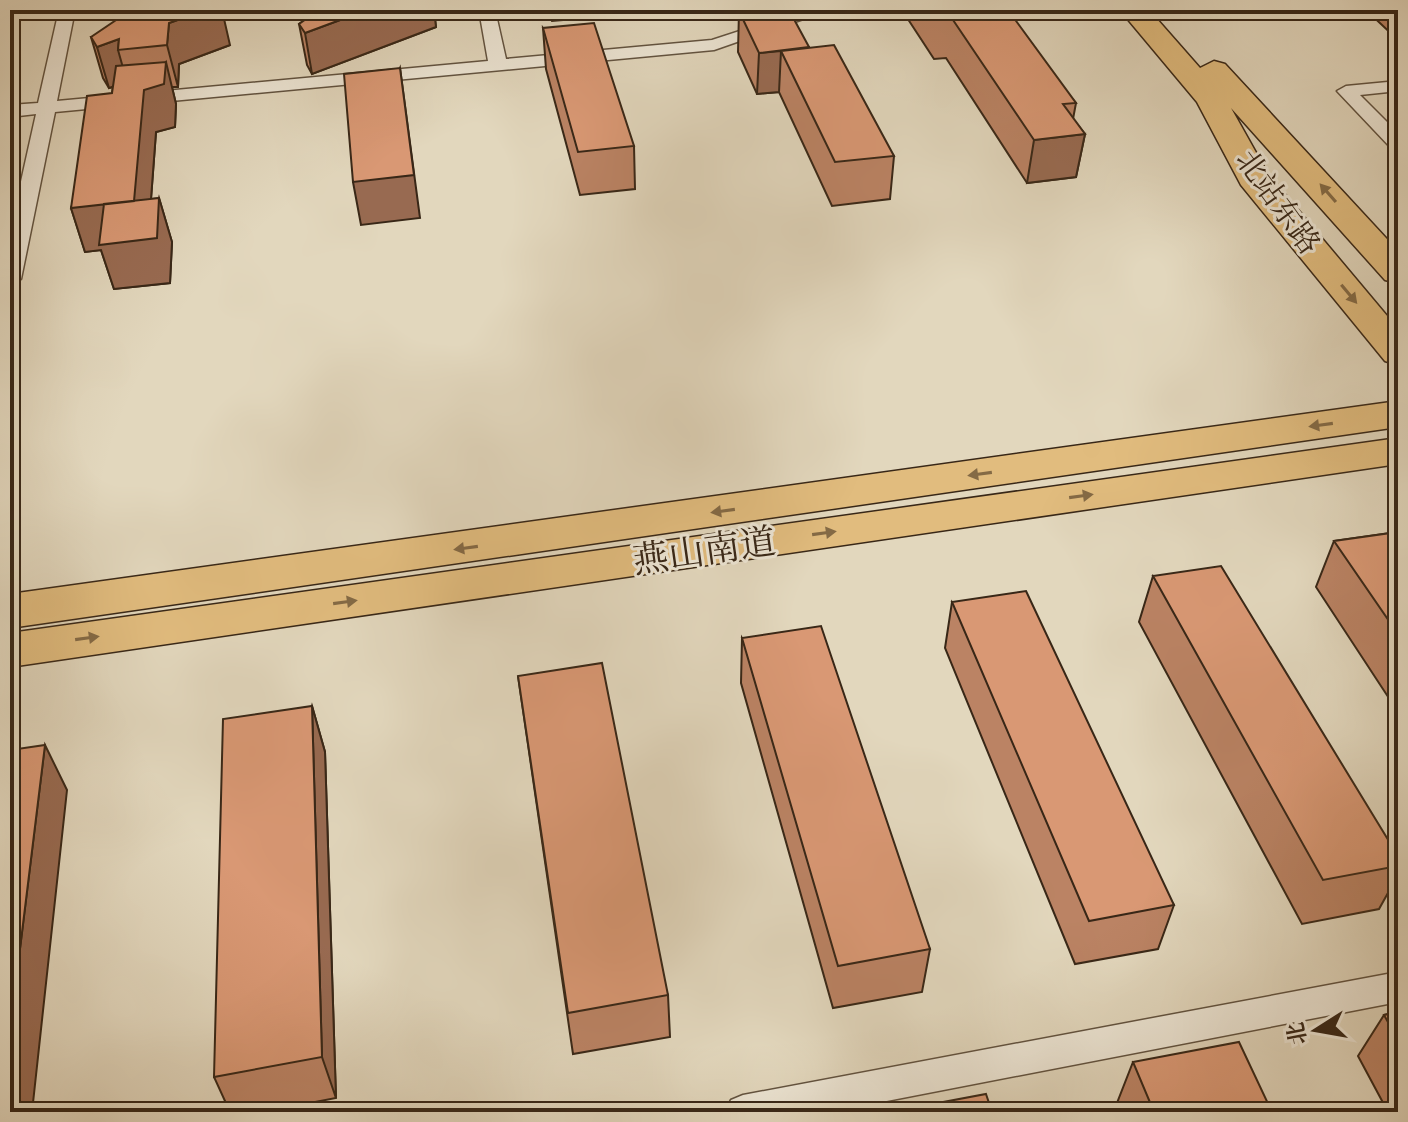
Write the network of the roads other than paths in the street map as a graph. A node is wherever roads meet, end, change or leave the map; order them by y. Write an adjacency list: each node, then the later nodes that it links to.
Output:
1 (67, 10): 8 (lane)
2 (487, 10): 6 (lane)
3 (821, 10): 6 (lane)
4 (1134, 10): 13 (main road, 北站东路, one-way to 13)
5 (1160, 10): 11 (main road, 北站东路, one-way to 5)
6 (498, 65): 8 (lane)
7 (1398, 86): 10 (lane)
8 (45, 108): 9 (lane); 12 (lane)
9 (10, 111)
10 (1398, 144)
11 (1398, 272)
12 (10, 279)
13 (1398, 353)
14 (1398, 414): 16 (main road, 燕山南道, one-way to 16)
15 (1398, 451): 17 (main road, 燕山南道, one-way to 15)
16 (10, 611)
17 (10, 650)
18 (1398, 987): 19 (lane)
19 (743, 1112)

